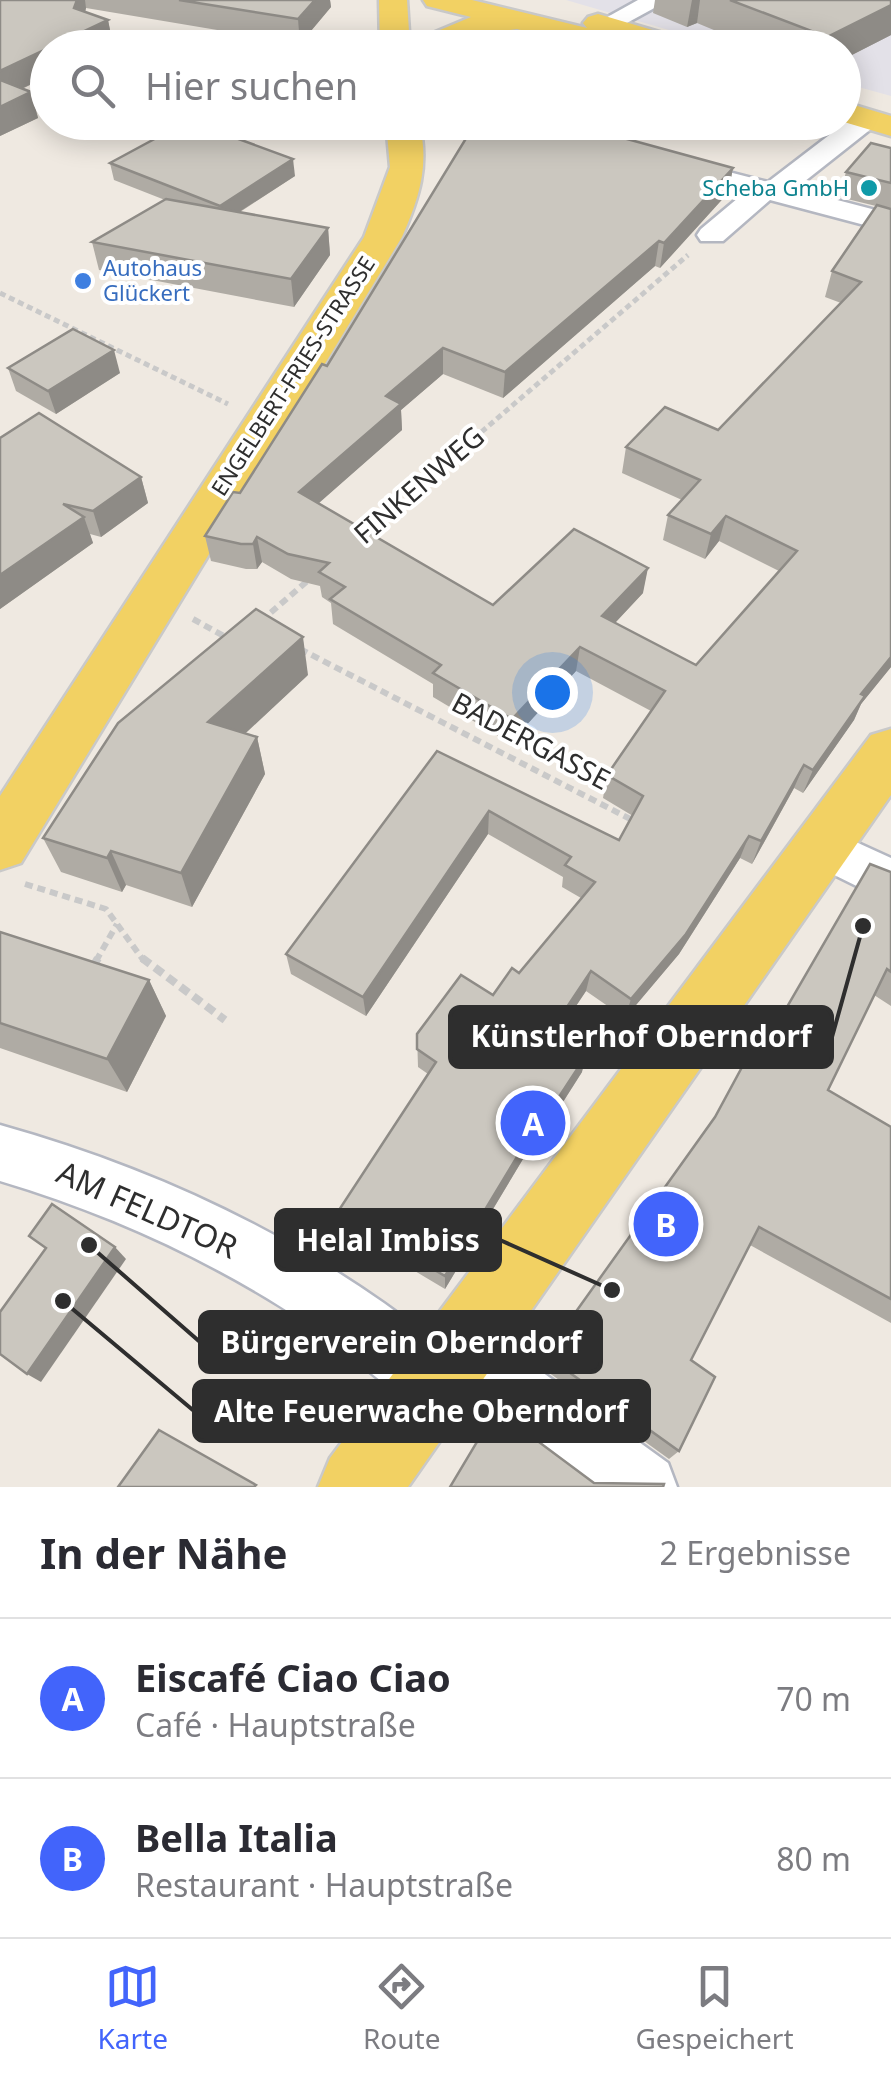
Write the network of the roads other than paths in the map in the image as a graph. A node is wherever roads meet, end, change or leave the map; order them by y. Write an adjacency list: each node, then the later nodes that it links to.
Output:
1 (393, 0): 7 (main road)
2 (429, 0): 8 (main road)
3 (437, 0): 5 (main road)
4 (657, 0): 6 (street)
5 (517, 10): 6 (main road); 9 (main road); 10 (main road)
6 (605, 25): 11 (main road)
7 (395, 30)
8 (431, 30)
9 (462, 30)
10 (576, 30)
11 (622, 30)
12 (411, 140): 20 (main road, ENGELBERT-FRIES-STRASSE)
13 (832, 140): 15 (street)
14 (634, 156): 15 (street)
15 (769, 191): 16 (street); 17 (street)
16 (891, 224)
17 (712, 234)
18 (891, 752): 19 (main road)
19 (822, 847): 21 (street); 23 (main road)
20 (9, 864)
21 (891, 882)
22 (0, 1153): 23 (street, AM FELDTOR)
23 (447, 1366): 24 (main road); 25 (street, AM FELDTOR)
24 (359, 1487)
25 (644, 1487)

